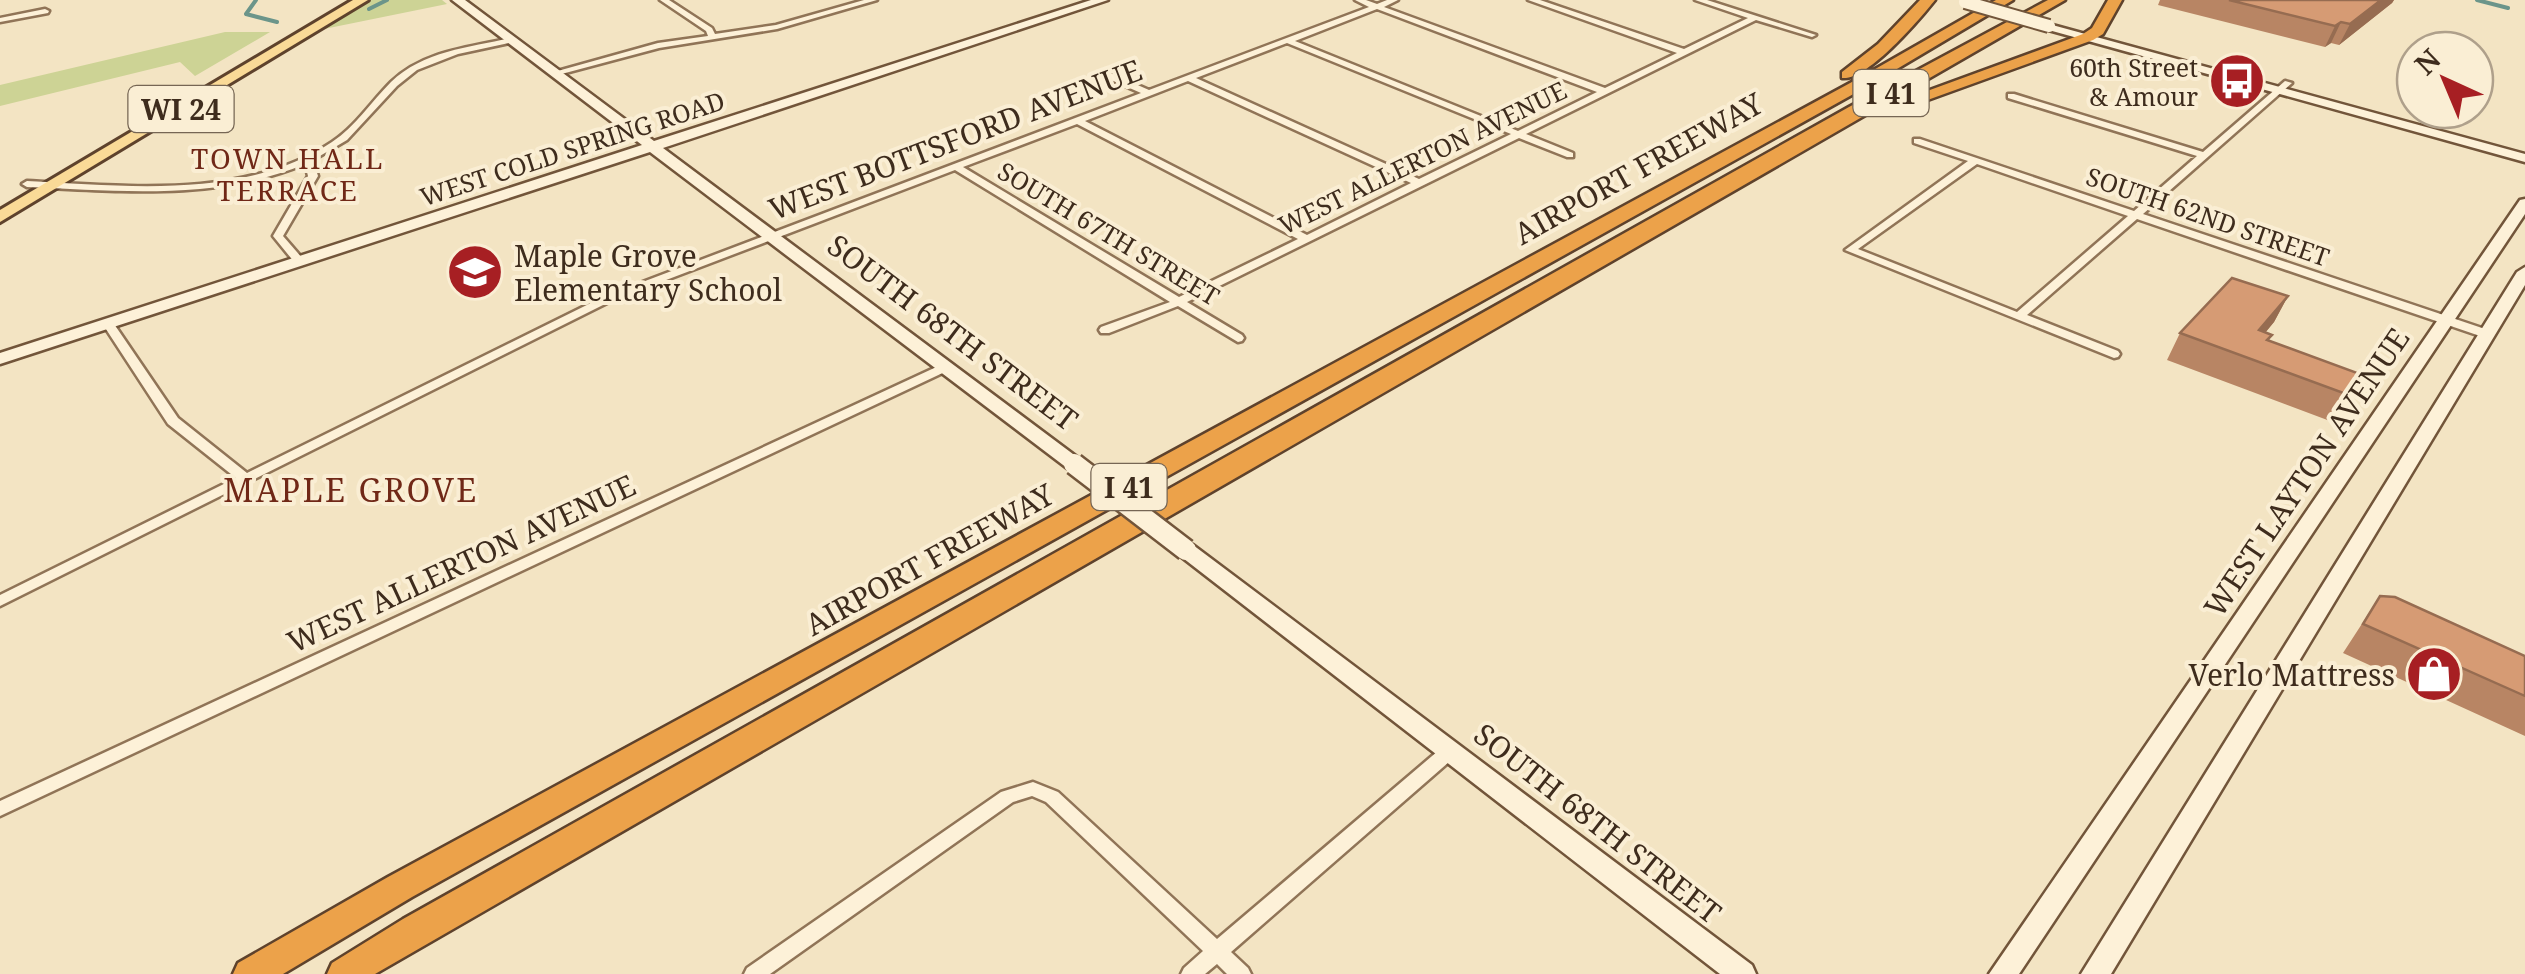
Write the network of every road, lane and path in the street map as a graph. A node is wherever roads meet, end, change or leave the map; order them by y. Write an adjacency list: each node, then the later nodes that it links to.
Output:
1 (340, 0): 51 (main road, WI 24)
2 (362, 0): 53 (main road, WI 24)
3 (458, 0): 27 (street, SOUTH 68TH STREET)
4 (664, 0): 26 (street)
5 (831, 0): 19 (street)
6 (873, 0): 19 (street)
7 (1102, 0): 43 (street, WEST COLD SPRING ROAD)
8 (1359, 0): 18 (street)
9 (1394, 0): 18 (street, WEST BOTTSFORD AVENUE)
10 (1532, 0): 29 (street)
11 (1699, 0): 21 (street)
12 (1928, 0): 55 (highway)
13 (1980, 0): 23 (street, bridge)
14 (2006, 0): 55 (highway, AIRPORT FREEWAY / I 41)
15 (2058, 0): 54 (highway, AIRPORT FREEWAY / I 41)
16 (2115, 0): 24 (highway)
17 (1961, 1): 23 (street, bridge)
18 (1376, 6): 28 (street, WEST BOTTSFORD AVENUE); 34 (street)
19 (846, 8): 26 (street)
20 (45, 11): 22 (street)
21 (1756, 18): 25 (street); 29 (street, WEST ALLERTON AVENUE)
22 (0, 20)
23 (2053, 24): 24 (street)
24 (2093, 34): 33 (street); 54 (highway)
25 (1812, 35)
26 (712, 36): 30 (street)
27 (512, 40): 30 (street, SOUTH 68TH STREET); 48 (street)
28 (1286, 40): 32 (street, WEST BOTTSFORD AVENUE); 41 (street)
29 (1686, 53): 34 (street, WEST ALLERTON AVENUE)
30 (557, 74): 43 (street, SOUTH 68TH STREET)
31 (1104, 74): 35 (street)
32 (1188, 78): 35 (street, WEST BOTTSFORD AVENUE); 52 (street)
33 (2284, 86): 37 (street); 46 (street)
34 (1606, 92): 41 (street, WEST ALLERTON AVENUE)
35 (1149, 93): 38 (street, WEST BOTTSFORD AVENUE)
36 (2012, 96): 46 (street)
37 (2395, 117)
38 (1078, 120): 50 (street, WEST BOTTSFORD AVENUE); 61 (street)
39 (2439, 130): 47 (street)
40 (2446, 130): 44 (street)
41 (1519, 134): 45 (street); 52 (street, WEST ALLERTON AVENUE)
42 (1917, 141): 49 (street, SOUTH 62ND STREET)
43 (652, 145): 60 (street, SOUTH 68TH STREET); 62 (street, WEST COLD SPRING ROAD)
44 (2525, 148)
45 (1570, 155)
46 (2202, 155): 58 (street)
47 (2525, 158)
48 (308, 159): 53 (street); 62 (street)
49 (1976, 161): 58 (street, SOUTH 62ND STREET); 65 (street)
50 (956, 167): 60 (street, WEST BOTTSFORD AVENUE); 64 (street, SOUTH 67TH STREET)
51 (27, 184): 53 (street); 56 (main road, WI 24)
52 (1421, 184): 61 (street, WEST ALLERTON AVENUE)
53 (53, 185): 59 (main road, WI 24)
54 (1725, 186): 80 (highway, AIRPORT FREEWAY / I 41)
55 (1657, 195): 79 (highway, AIRPORT FREEWAY / I 41)
56 (0, 201)
57 (2525, 203): 66 (street, WEST LAYTON AVENUE)
58 (2134, 214): 65 (street); 66 (street, SOUTH 62ND STREET)
59 (0, 218)
60 (772, 236): 73 (street, SOUTH 68TH STREET); 74 (street, WEST BOTTSFORD AVENUE)
61 (1307, 239): 64 (street, WEST ALLERTON AVENUE)
62 (299, 261): 67 (street, WEST COLD SPRING ROAD)
63 (2525, 272): 69 (street)
64 (1179, 302): 68 (street, WEST ALLERTON AVENUE); 70 (street, SOUTH 67TH STREET)
65 (2018, 316): 71 (street)
66 (2444, 320): 69 (street, SOUTH 62ND STREET); 85 (street, WEST LAYTON AVENUE)
67 (108, 324): 72 (street, WEST COLD SPRING ROAD); 74 (street)
68 (1105, 330)
69 (2484, 332): 86 (street)
70 (1238, 338)
71 (2114, 354)
72 (0, 358)
73 (944, 367): 76 (street, SOUTH 68TH STREET, bridge); 77 (street, WEST ALLERTON AVENUE)
74 (244, 478): 75 (street, WEST BOTTSFORD AVENUE)
75 (0, 600)
76 (1451, 750): 78 (street); 84 (street, SOUTH 68TH STREET)
77 (0, 810)
78 (1218, 951): 81 (street); 82 (street); 83 (street)
79 (252, 974)
80 (344, 974)
81 (754, 974)
82 (1191, 974)
83 (1241, 974)
84 (1742, 974)
85 (2003, 974)
86 (2095, 974)

